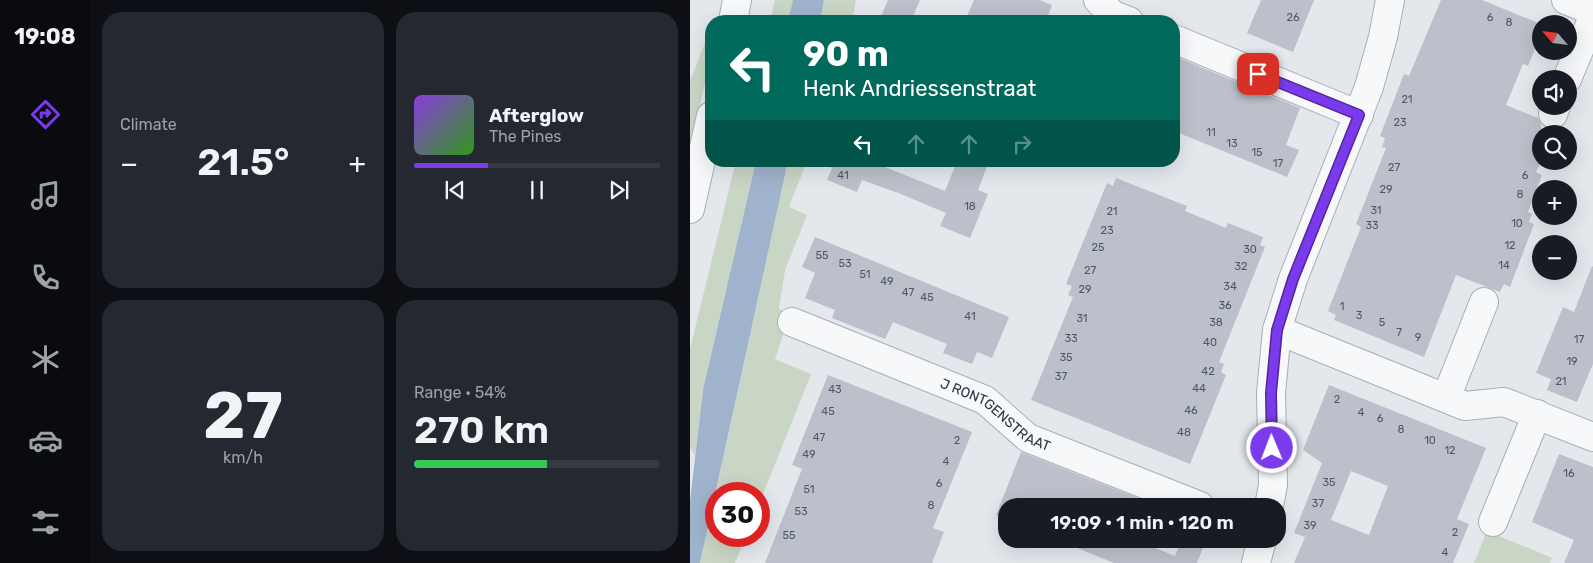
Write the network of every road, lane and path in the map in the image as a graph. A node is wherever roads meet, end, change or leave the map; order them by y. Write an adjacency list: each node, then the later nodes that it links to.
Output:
1 (737, 0): 6 (street)
2 (1098, 0): 7 (street)
3 (1390, 0): 11 (street)
4 (1566, 0): 5 (street)
5 (1593, 11)
6 (734, 15)
7 (1113, 15)
8 (1593, 17): 10 (street)
9 (1180, 41): 11 (street)
10 (1571, 70)
11 (1359, 115): 16 (street)
12 (705, 143): 13 (street)
13 (690, 210)
14 (1484, 302): 17 (street)
15 (792, 322): 20 (street, J RONTGENSTRAAT)
16 (1277, 330): 17 (street); 21 (street)
17 (1446, 398): 18 (street)
18 (1537, 414): 19 (street); 22 (street)
19 (1593, 437)
20 (1180, 498)
21 (1271, 498)
22 (1493, 522)
23 (1260, 548): 24 (street)
24 (1256, 563)

